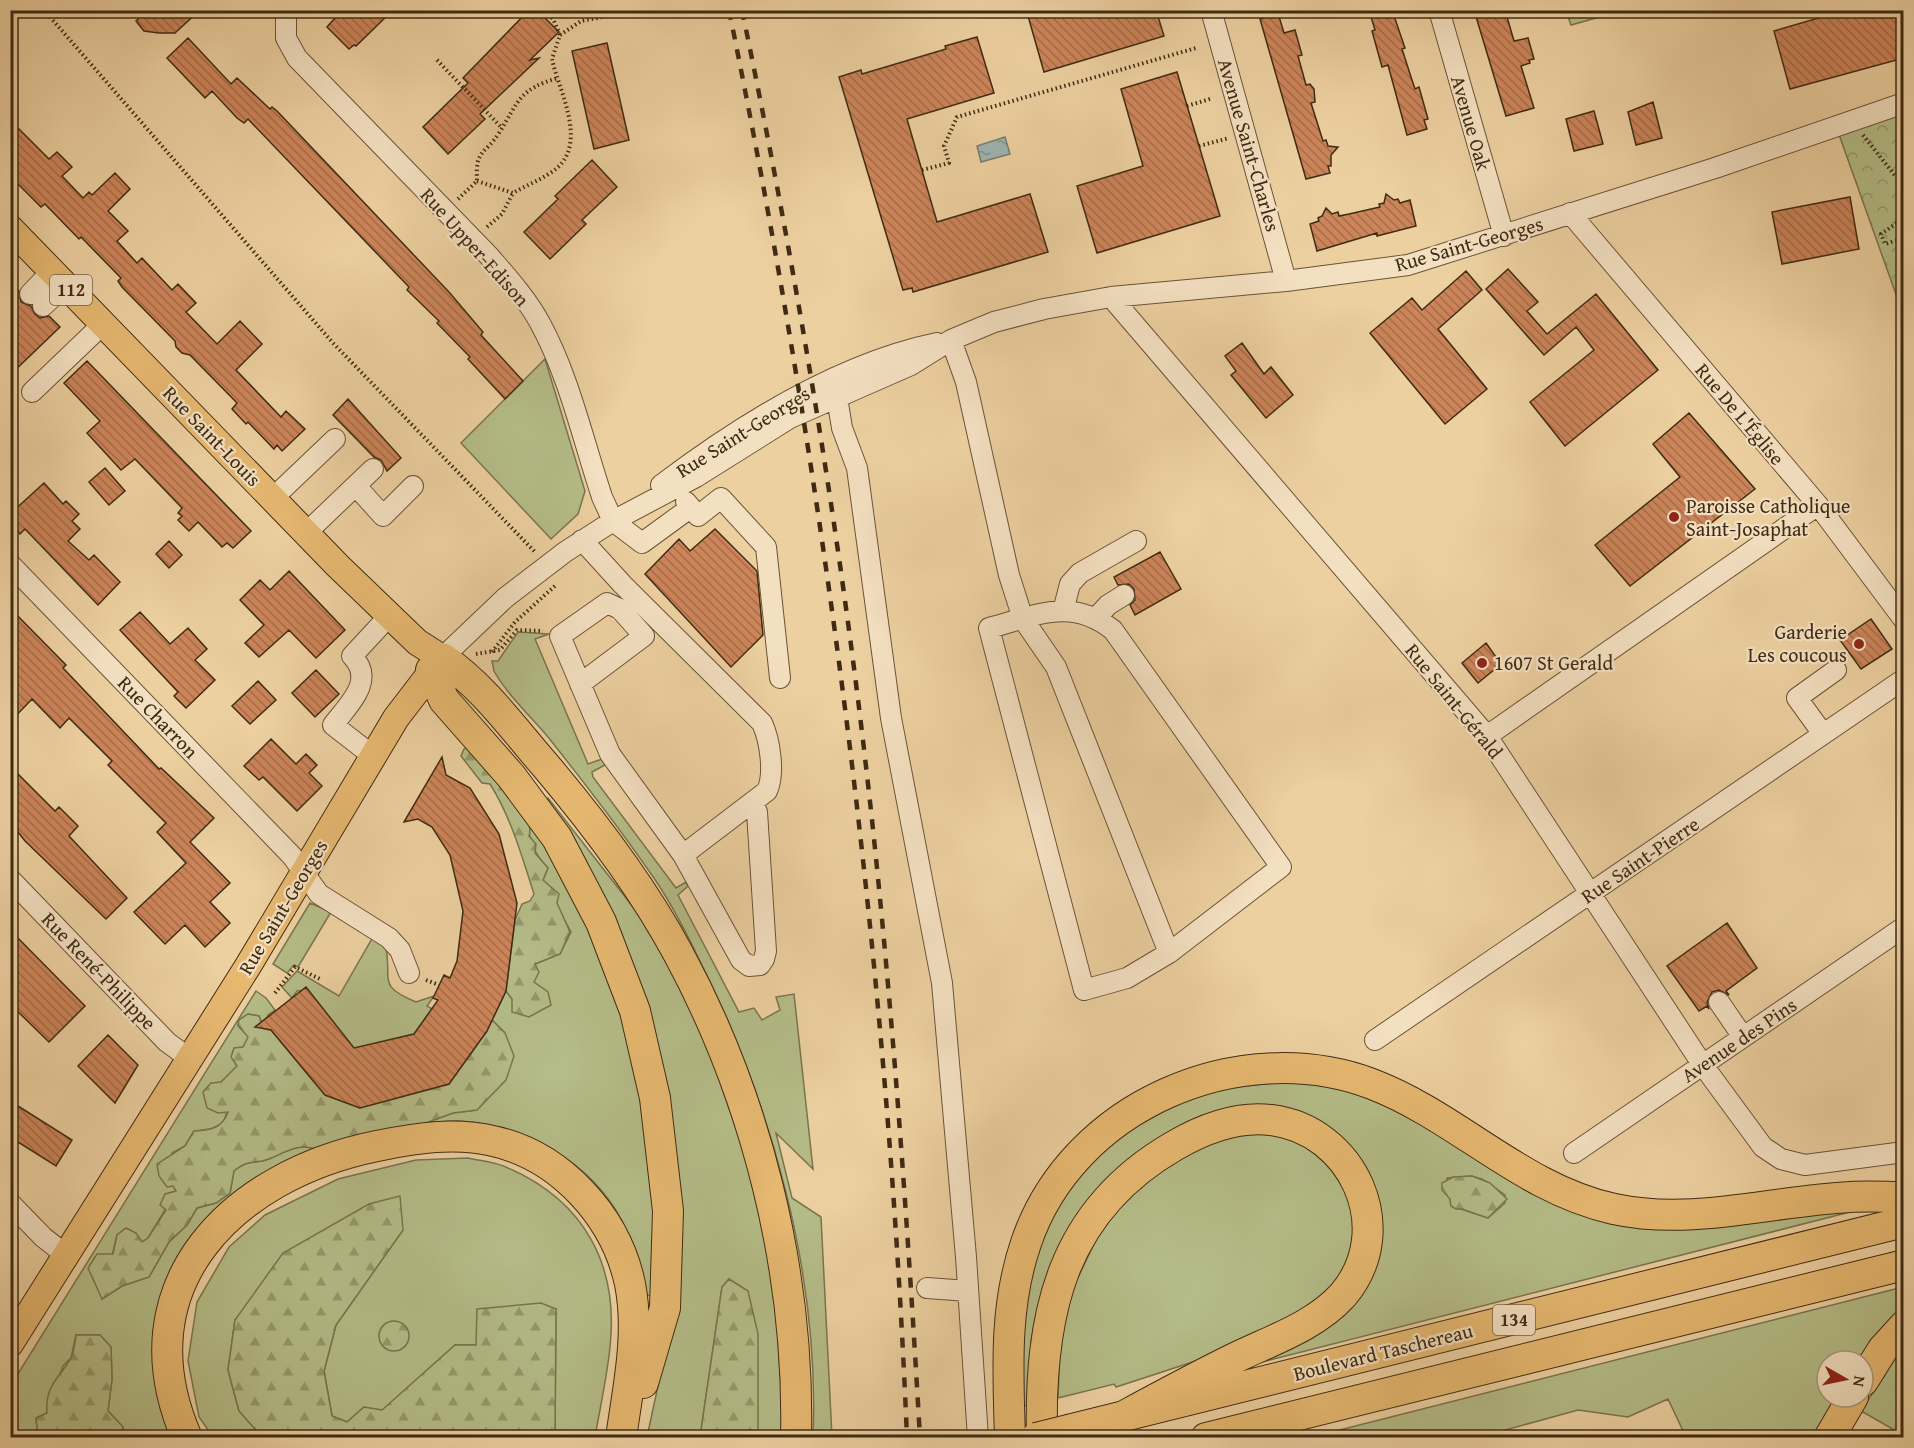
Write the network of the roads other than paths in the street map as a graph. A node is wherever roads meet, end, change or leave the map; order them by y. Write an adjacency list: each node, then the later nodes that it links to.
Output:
1 (286, 10): 24 (street, Rue Upper-Edison)
2 (1211, 10): 9 (street, Avenue Saint-Charles)
3 (1439, 10): 7 (street, Avenue Oak)
4 (1904, 103): 5 (street, Rue Saint-Georges)
5 (1570, 213): 7 (street, Rue Saint-Georges); 22 (street, Rue De L'Église)
6 (10, 228): 8 (main road, Rue Saint-Louis / 112)
7 (1504, 236): 9 (street, Rue Saint-Georges)
8 (59, 278): 11 (street); 12 (main road, Rue Saint-Louis / 112)
9 (1286, 281): 10 (street, Rue Saint-Georges)
10 (1111, 297): 13 (street, Rue Saint-Georges); 41 (street, Rue Saint-Gérald)
11 (37, 300)
12 (103, 324): 15 (street); 21 (main road, Rue Saint-Louis / 112)
13 (951, 340): 14 (street, Rue Saint-Georges); 33 (street)
14 (835, 388): 18 (street, Rue Saint-Georges); 64 (street)
15 (32, 392)
16 (335, 439): 21 (street)
17 (373, 469): 19 (street)
18 (674, 482): 23 (street); 24 (street, Rue Saint-Georges)
19 (356, 486): 20 (street); 25 (street)
20 (413, 486)
21 (272, 499): 25 (main road, Rue Saint-Louis / 112)
22 (1818, 505): 34 (street, Rue De L'Église); 41 (street)
23 (690, 508): 24 (street); 37 (street)
24 (613, 521): 26 (street, Rue Saint-Georges)
25 (306, 534): 31 (main road, Rue Saint-Louis / 112)
26 (582, 540): 35 (street, Rue Saint-Georges); 43 (street)
27 (1136, 541): 30 (street)
28 (10, 564): 45 (street, Rue Charron)
29 (1124, 595): 32 (street)
30 (1063, 611): 32 (street); 33 (street)
31 (390, 615): 35 (main road, Rue Saint-Louis / 112); 42 (street)
32 (1096, 618): 49 (street)
33 (1023, 620): 49 (street); 49 (street)
34 (1904, 620)
35 (430, 657): 42 (main road, Rue Saint-Georges); 72 (highway); 73 (highway)
36 (1836, 670): 40 (street)
37 (780, 678)
38 (1904, 679): 40 (street, Rue Saint-Pierre)
39 (580, 684): 44 (street)
40 (1823, 734): 47 (street, Rue Saint-Pierre)
41 (1487, 736): 47 (street, Rue Saint-Gérald)
42 (373, 756): 45 (main road, Rue Saint-Georges)
43 (753, 803): 44 (street); 44 (street)
44 (683, 855)
45 (304, 871): 50 (street, Rue Charron); 54 (main road, Rue Saint-Georges)
46 (10, 879): 54 (street, Rue René-Philippe)
47 (1590, 894): 53 (street, Rue Saint-Pierre); 55 (street, Rue Saint-Gérald)
48 (1904, 927): 52 (street, Avenue des Pins)
49 (1169, 953)
50 (409, 973)
51 (1719, 1002): 52 (street)
52 (1743, 1037): 55 (street, Avenue des Pins)
53 (1375, 1040)
54 (190, 1059): 61 (main road, Rue Saint-Georges)
55 (1702, 1064): 56 (street, Rue Saint-Gérald); 57 (street, Avenue des Pins)
56 (1904, 1152)
57 (1574, 1153)
58 (1904, 1197): 75 (highway)
59 (10, 1203): 61 (street)
60 (1904, 1222): 69 (highway, Boulevard Taschereau / 134)
61 (66, 1255): 66 (main road, Rue Saint-Georges)
62 (1904, 1265): 78 (highway, Boulevard Taschereau / 134)
63 (927, 1288): 64 (street)
64 (968, 1291): 74 (street)
65 (1904, 1326): 67 (highway)
66 (10, 1344)
67 (1875, 1362)
68 (1846, 1409): 79 (highway)
69 (1124, 1416): 76 (highway, Boulevard Taschereau / 134, bridge); 77 (highway)
70 (187, 1437): 71 (highway)
71 (621, 1437)
72 (627, 1437)
73 (796, 1437)
74 (978, 1437)
75 (1010, 1437)
76 (1036, 1437)
77 (1041, 1437)
78 (1206, 1437)
79 (1829, 1437)

